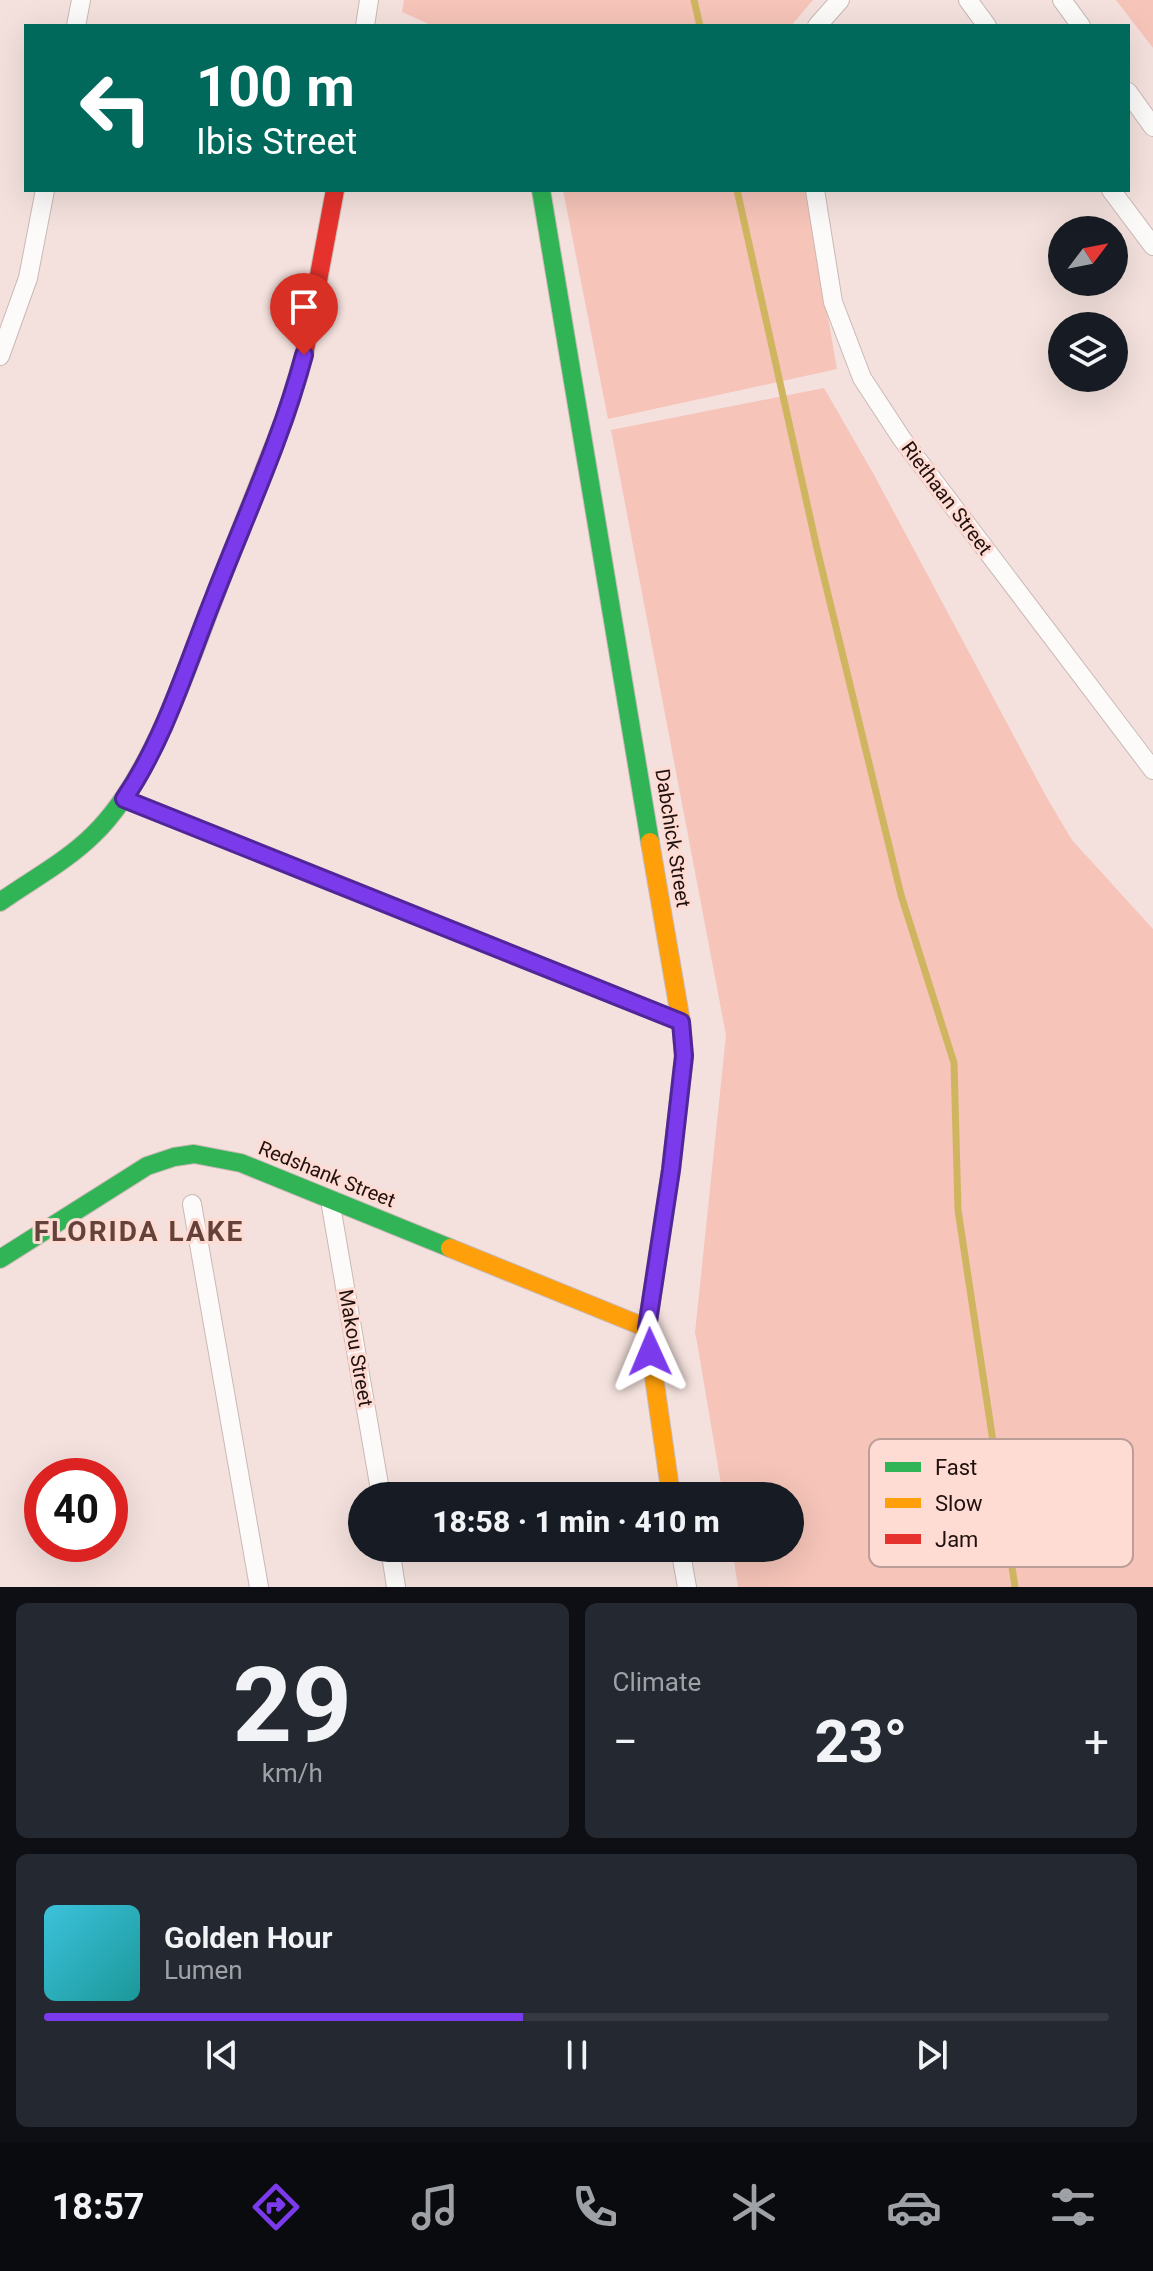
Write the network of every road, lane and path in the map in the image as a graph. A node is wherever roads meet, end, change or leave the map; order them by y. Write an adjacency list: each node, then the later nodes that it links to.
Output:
1 (81, 0): 6 (street)
2 (369, 0): 7 (street)
3 (840, 0): 8 (street)
4 (968, 0): 9 (street)
5 (1062, 0): 10 (street)
6 (76, 24)
7 (365, 24)
8 (819, 24)
9 (986, 24)
10 (1080, 24)
11 (1130, 95): 12 (street)
12 (1153, 127)
13 (45, 192): 19 (street)
14 (335, 192): 21 (street)
15 (541, 192): 23 (street, Dabchick Street)
16 (815, 192): 20 (street, Riethaan Street)
17 (1112, 192): 18 (street)
18 (1153, 246)
19 (0, 356)
20 (1153, 770)
21 (124, 799): 22 (street); 23 (street)
22 (0, 902)
23 (681, 1022): 27 (street, Dabchick Street)
24 (330, 1200): 26 (street, Redshank Street); 27 (street, Redshank Street); 28 (street, Makou Street)
25 (192, 1204): 32 (street)
26 (0, 1259)
27 (647, 1328): 29 (street, Dabchick Street)
28 (379, 1482)
29 (669, 1482)
30 (392, 1562): 33 (street)
31 (683, 1562): 34 (street)
32 (259, 1587)
33 (396, 1587)
34 (687, 1587)

